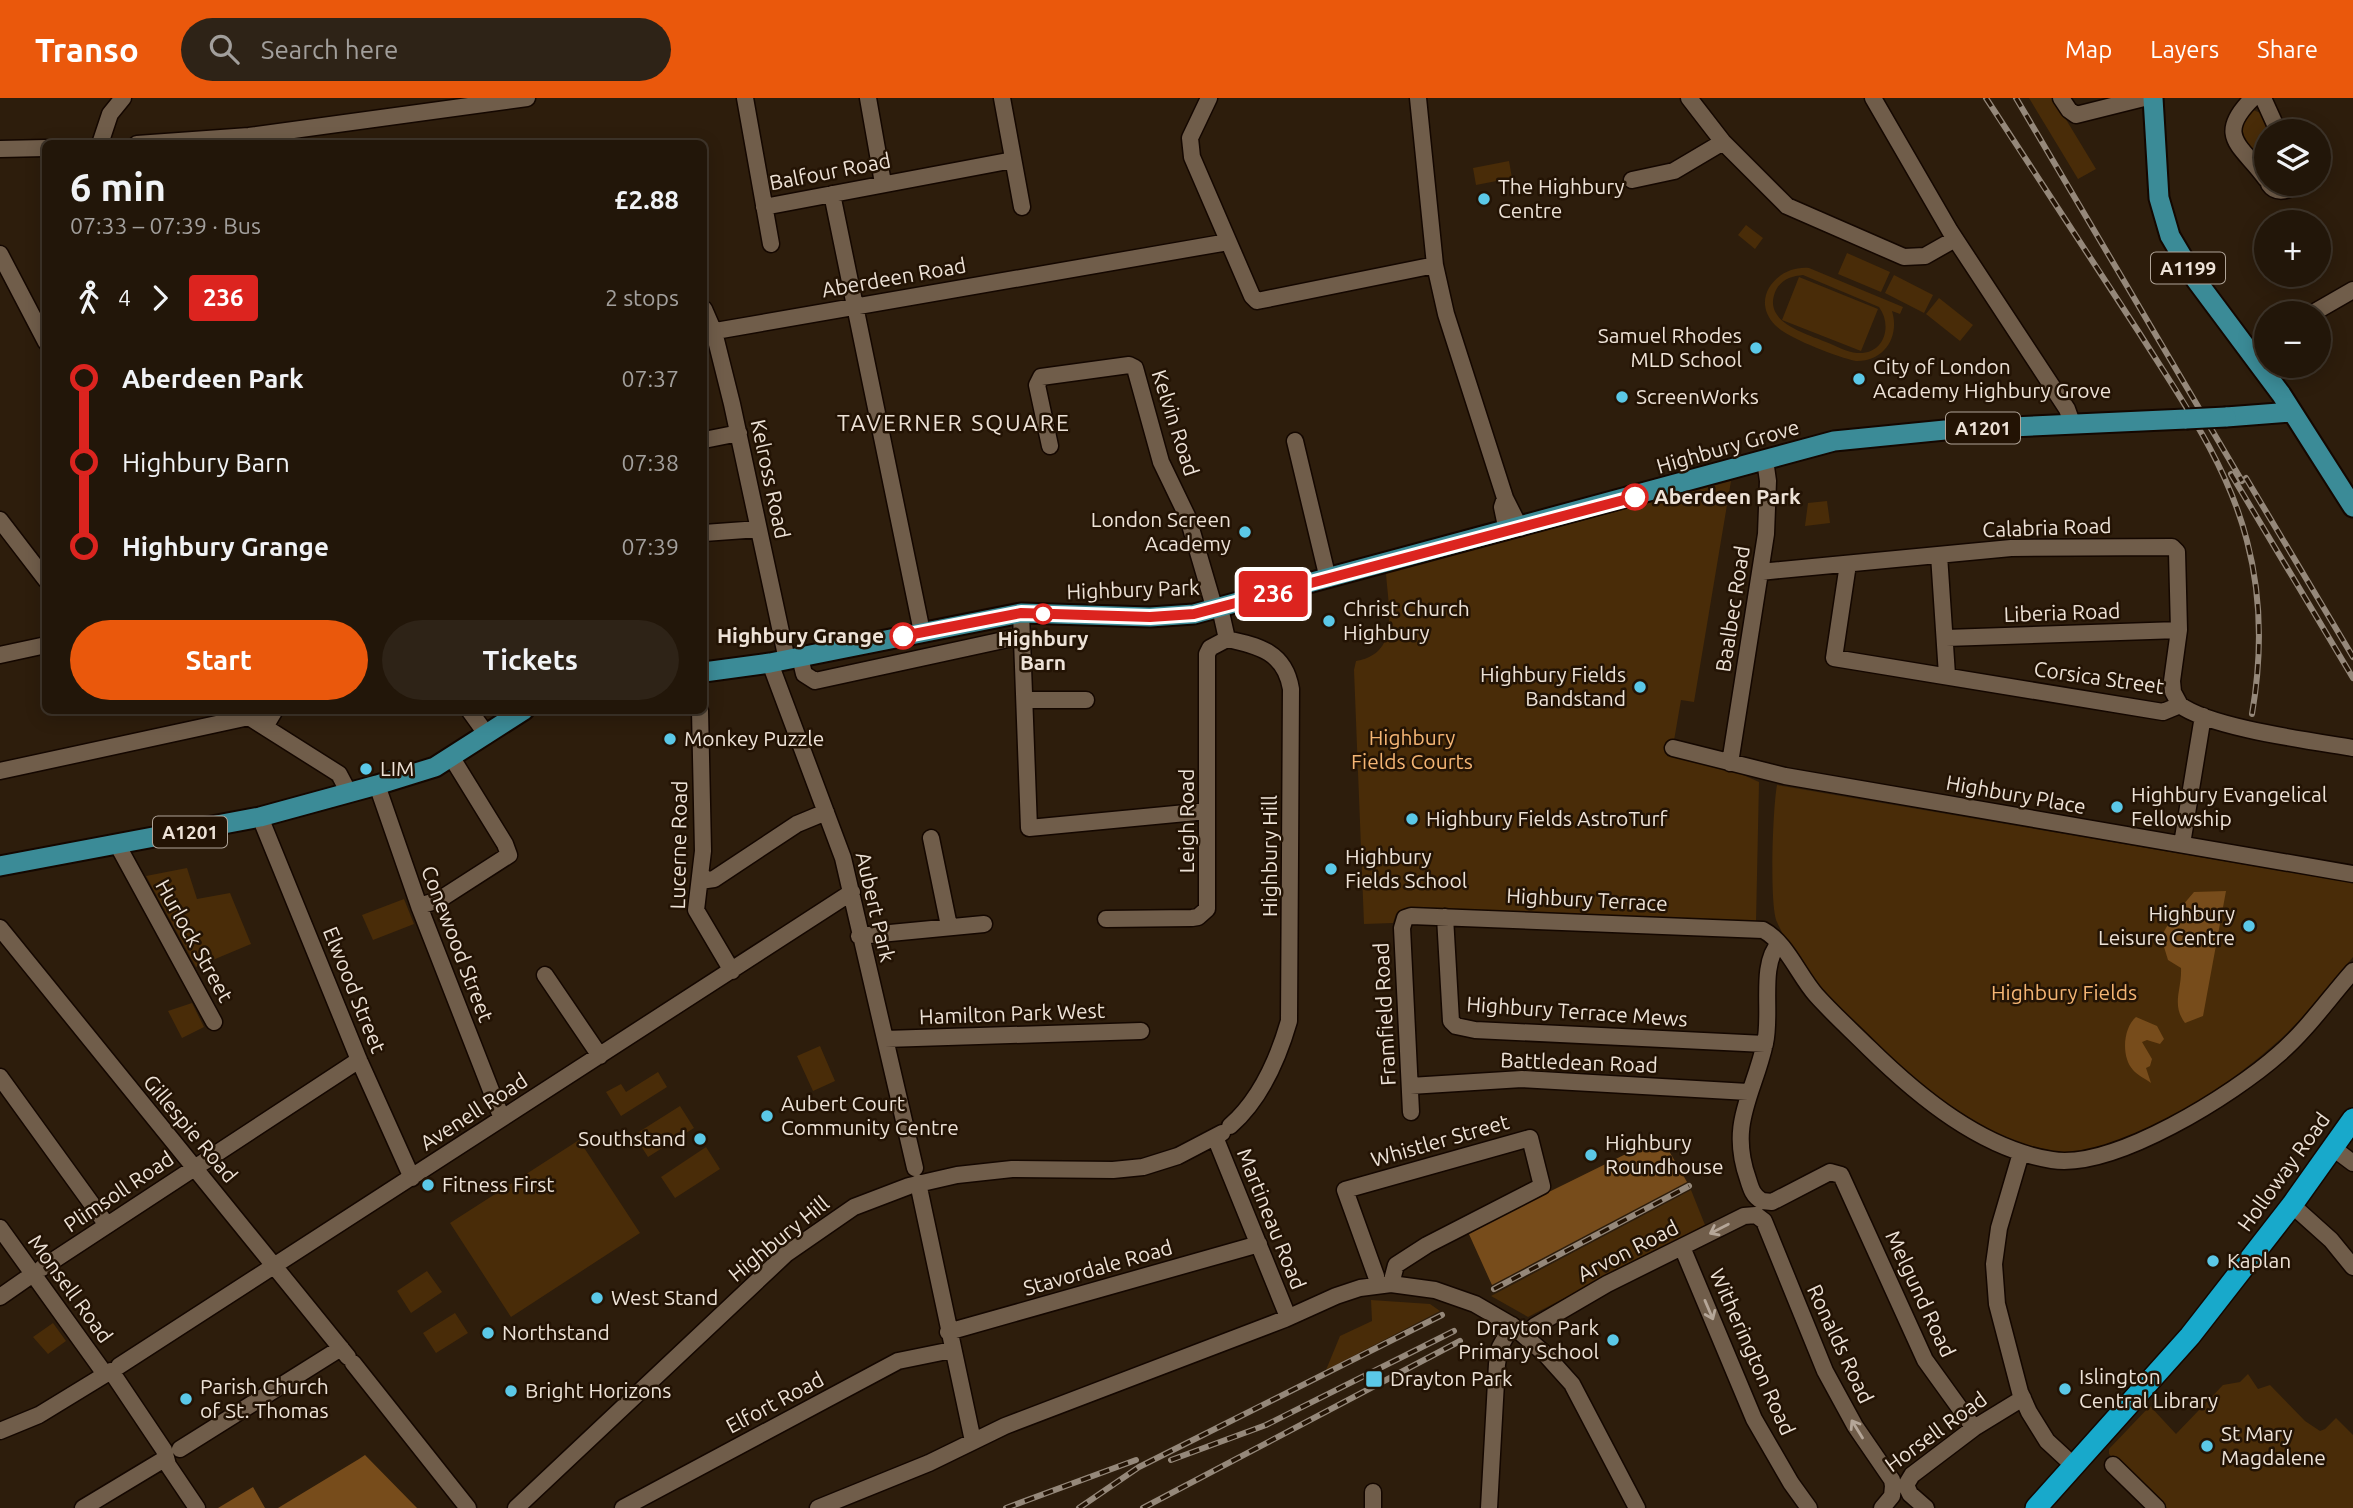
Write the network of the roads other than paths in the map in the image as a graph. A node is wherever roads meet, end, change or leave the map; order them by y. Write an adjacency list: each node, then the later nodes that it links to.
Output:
1 (123, 98): 17 (street)
2 (527, 98): 15 (street)
3 (745, 98): 28 (street, Balfour Road)
4 (868, 98): 25 (street)
5 (1002, 98): 22 (street)
6 (1209, 98): 30 (street)
7 (1418, 98): 33 (street)
8 (1689, 98): 19 (street)
9 (1873, 98): 29 (street)
10 (2062, 98): 11 (street)
11 (2144, 98)
12 (2153, 98): 39 (main road, A1199)
13 (2253, 98): 23 (street)
14 (2263, 98): 16 (street)
15 (469, 102): 18 (street)
16 (2273, 119)
17 (101, 140)
18 (232, 140)
19 (1723, 142): 24 (street); 29 (street)
20 (42, 148): 21 (street)
21 (0, 149)
22 (1013, 160): 25 (street, Balfour Road); 27 (street)
23 (2254, 166)
24 (1632, 180)
25 (883, 183): 26 (street, Balfour Road)
26 (832, 194): 28 (street, Balfour Road); 36 (street)
27 (1022, 207)
28 (764, 208): 31 (street)
29 (1952, 235): 43 (street)
30 (1228, 242): 33 (street); 36 (street, Aberdeen Road)
31 (771, 244)
32 (0, 254): 38 (street)
33 (1435, 265): 53 (street)
34 (2353, 290): 35 (street)
35 (2331, 303)
36 (856, 307): 37 (street, Aberdeen Road); 64 (street)
37 (709, 333): 44 (street, Kelross Road)
38 (42, 334)
39 (2254, 351)
40 (2273, 378): 41 (main road, A1199)
41 (2292, 412): 42 (main road, Highbury Grove / A1201); 45 (main road, A1199)
42 (2263, 416): 43 (main road, Highbury Grove / A1201, bridge); 45 (main road, Highbury Grove / A1201)
43 (2066, 423): 49 (main road, Highbury Grove / A1201)
44 (739, 433): 46 (street); 52 (street, Kelross Road)
45 (2309, 438): 50 (main road, A1199)
46 (707, 439)
47 (1295, 441): 60 (street)
48 (1050, 446): 61 (street, Kelvin Road)
49 (1765, 460): 53 (main road, Highbury Grove / A1201); 58 (street, Baalbec Road)
50 (2353, 507)
51 (0, 520): 55 (street)
52 (760, 529): 54 (street); 70 (street, Kelross Road)
53 (1514, 530): 60 (main road, Highbury Grove / A1201)
54 (707, 533)
55 (6, 538): 59 (street)
56 (1938, 555): 57 (street, Calabria Road); 63 (street, Calabria Road); 66 (street)
57 (1848, 564): 58 (street, Calabria Road); 72 (street, Corsica Street)
58 (1760, 572): 87 (street, Baalbec Road)
59 (42, 576)
60 (1328, 579): 61 (main road, Highbury Grove / A1201)
61 (1218, 609): 62 (main road, Highbury Park / A1201); 67 (street)
62 (1021, 613): 64 (main road, Highbury Park / A1201); 65 (street)
63 (2179, 630): 66 (street, Liberia Road); 75 (street, Calabria Road)
64 (922, 632): 70 (main road, Highbury Park / A1201)
65 (1022, 636): 70 (street); 73 (street)
66 (1946, 638): 72 (street)
67 (1227, 639): 91 (street, Leigh Road); 125 (street, Highbury Hill)
68 (42, 646): 69 (street)
69 (0, 655)
70 (786, 660): 71 (main road, Highbury Park / A1201); 92 (street, Aubert Park)
71 (707, 672)
72 (1947, 676): 75 (street, Corsica Street)
73 (1025, 700): 74 (street); 91 (street)
74 (1086, 700)
75 (2180, 705): 81 (street, Corsica Street)
76 (244, 714): 82 (street); 88 (street)
77 (273, 714): 82 (street)
78 (472, 714): 83 (street)
79 (518, 714): 83 (main road, A1201)
80 (700, 714): 99 (street, Lucerne Road)
81 (2203, 716): 85 (street, Corsica Street); 96 (street)
82 (265, 727): 90 (street)
83 (487, 736): 86 (main road, A1201)
84 (1673, 748): 87 (street, Highbury Place)
85 (2353, 748)
86 (452, 758): 89 (main road, A1201); 101 (street)
87 (1730, 763): 96 (street, Highbury Place)
88 (0, 771)
89 (377, 785): 90 (main road, A1201); 101 (street, Conewood Street)
90 (349, 793): 93 (main road, A1201)
91 (1207, 811): 104 (street, Leigh Road)
92 (826, 812): 99 (street); 100 (street, Aubert Park)
93 (260, 817): 95 (main road, A1201); 118 (street, Elwood Street)
94 (931, 838): 106 (street)
95 (117, 844): 97 (main road, A1201); 113 (street, Hurlock Street)
96 (2182, 844): 98 (street, Highbury Place)
97 (0, 866)
98 (2353, 874)
99 (700, 881): 110 (street, Lucerne Road)
100 (852, 892): 108 (street, Aubert Park); 110 (street, Avenell Road)
101 (419, 906): 123 (street, Conewood Street)
102 (1408, 916): 103 (street, Highbury Terrace); 120 (street, Framfield Road)
103 (1446, 917): 109 (street, Highbury Terrace); 116 (street, Highbury Terrace Mews)
104 (1106, 919)
105 (984, 924): 106 (street)
106 (949, 926): 108 (street)
107 (0, 928): 129 (street, Gillespie Road)
108 (859, 936): 115 (street, Aubert Park)
109 (1779, 944): 116 (street, Ronalds Road); 127 (street)
110 (732, 971): 117 (street, Avenell Road)
111 (2353, 971): 127 (street)
112 (545, 975): 117 (street)
113 (214, 1022)
114 (1141, 1031): 115 (street, Hamilton Park West)
115 (885, 1039): 131 (street, Aubert Park)
116 (1765, 1044): 121 (street, Ronalds Road)
117 (600, 1056): 123 (street, Avenell Road)
118 (359, 1060): 129 (street, Plimsoll Road); 132 (street, Elwood Street)
119 (0, 1077): 135 (street)
120 (1410, 1086): 121 (street, Battledean Road); 122 (street, Framfield Road)
121 (1748, 1092): 134 (street, Ronalds Road)
122 (1411, 1112)
123 (502, 1116): 132 (street, Avenell Road)
124 (2353, 1119): 126 (highway, Holloway Road)
125 (1222, 1132): 131 (street, Highbury Hill); 137 (street, Martineau Road)
126 (2333, 1148): 128 (street); 133 (highway, Holloway Road)
127 (2021, 1153): 152 (street)
128 (2353, 1163)
129 (195, 1167): 135 (street, Plimsoll Road); 140 (street, Gillespie Road)
130 (1837, 1172): 134 (street, Arvon Road); 153 (street, Melgund Road)
131 (917, 1175): 148 (street, Aubert Park); 164 (street, Highbury Hill)
132 (412, 1178): 140 (street, Avenell Road)
133 (2292, 1205): 138 (street); 157 (highway, Holloway Road)
134 (1759, 1208): 139 (street, Arvon Road, one-way to 139); 159 (street, Ronalds Road, one-way to 134)
135 (107, 1225): 142 (street, Plimsoll Road)
136 (0, 1228): 142 (street, Monsell Road)
137 (1259, 1244): 146 (street, Martineau Road); 148 (street, Stavordale Road)
138 (2346, 1245): 141 (street)
139 (1682, 1247): 147 (street, Arvon Road); 169 (street, Witherington Road, one-way to 169)
140 (274, 1264): 150 (street, Gillespie Road); 151 (street, Avenell Road)
141 (2353, 1267)
142 (37, 1271): 145 (street, Plimsoll Road); 151 (street, Monsell Road)
143 (1376, 1276): 144 (street, Whistler Street)
144 (1391, 1284): 146 (street); 147 (street)
145 (0, 1297)
146 (1288, 1317): 155 (street)
147 (1518, 1330): 167 (street); 168 (street)
148 (948, 1332): 149 (street, Aubert Park)
149 (951, 1350): 155 (street, Aubert Park); 165 (street, Elfort Road)
150 (347, 1356): 156 (street); 163 (street, Gillespie Road)
151 (112, 1370): 154 (street, Avenell Road); 156 (street, Monsell Road)
152 (2023, 1398): 153 (street, Horsell Road); 157 (street)
153 (1974, 1428): 159 (street, Horsell Road)
154 (0, 1431)
155 (973, 1441): 166 (street)
156 (173, 1453): 161 (street); 162 (street, Monsell Road)
157 (2073, 1465): 172 (highway, Holloway Road)
158 (2113, 1465): 160 (street)
159 (1900, 1486): 170 (street, Horsell Road); 171 (street, Ronalds Road)
160 (2143, 1495): 173 (street); 174 (street)
161 (83, 1508)
162 (197, 1508)
163 (468, 1508)
164 (516, 1508)
165 (622, 1508)
166 (818, 1508)
167 (1489, 1508)
168 (1637, 1508)
169 (1809, 1508)
170 (1882, 1508)
171 (1926, 1508)
172 (2036, 1508)
173 (2132, 1508)
174 (2157, 1508)

